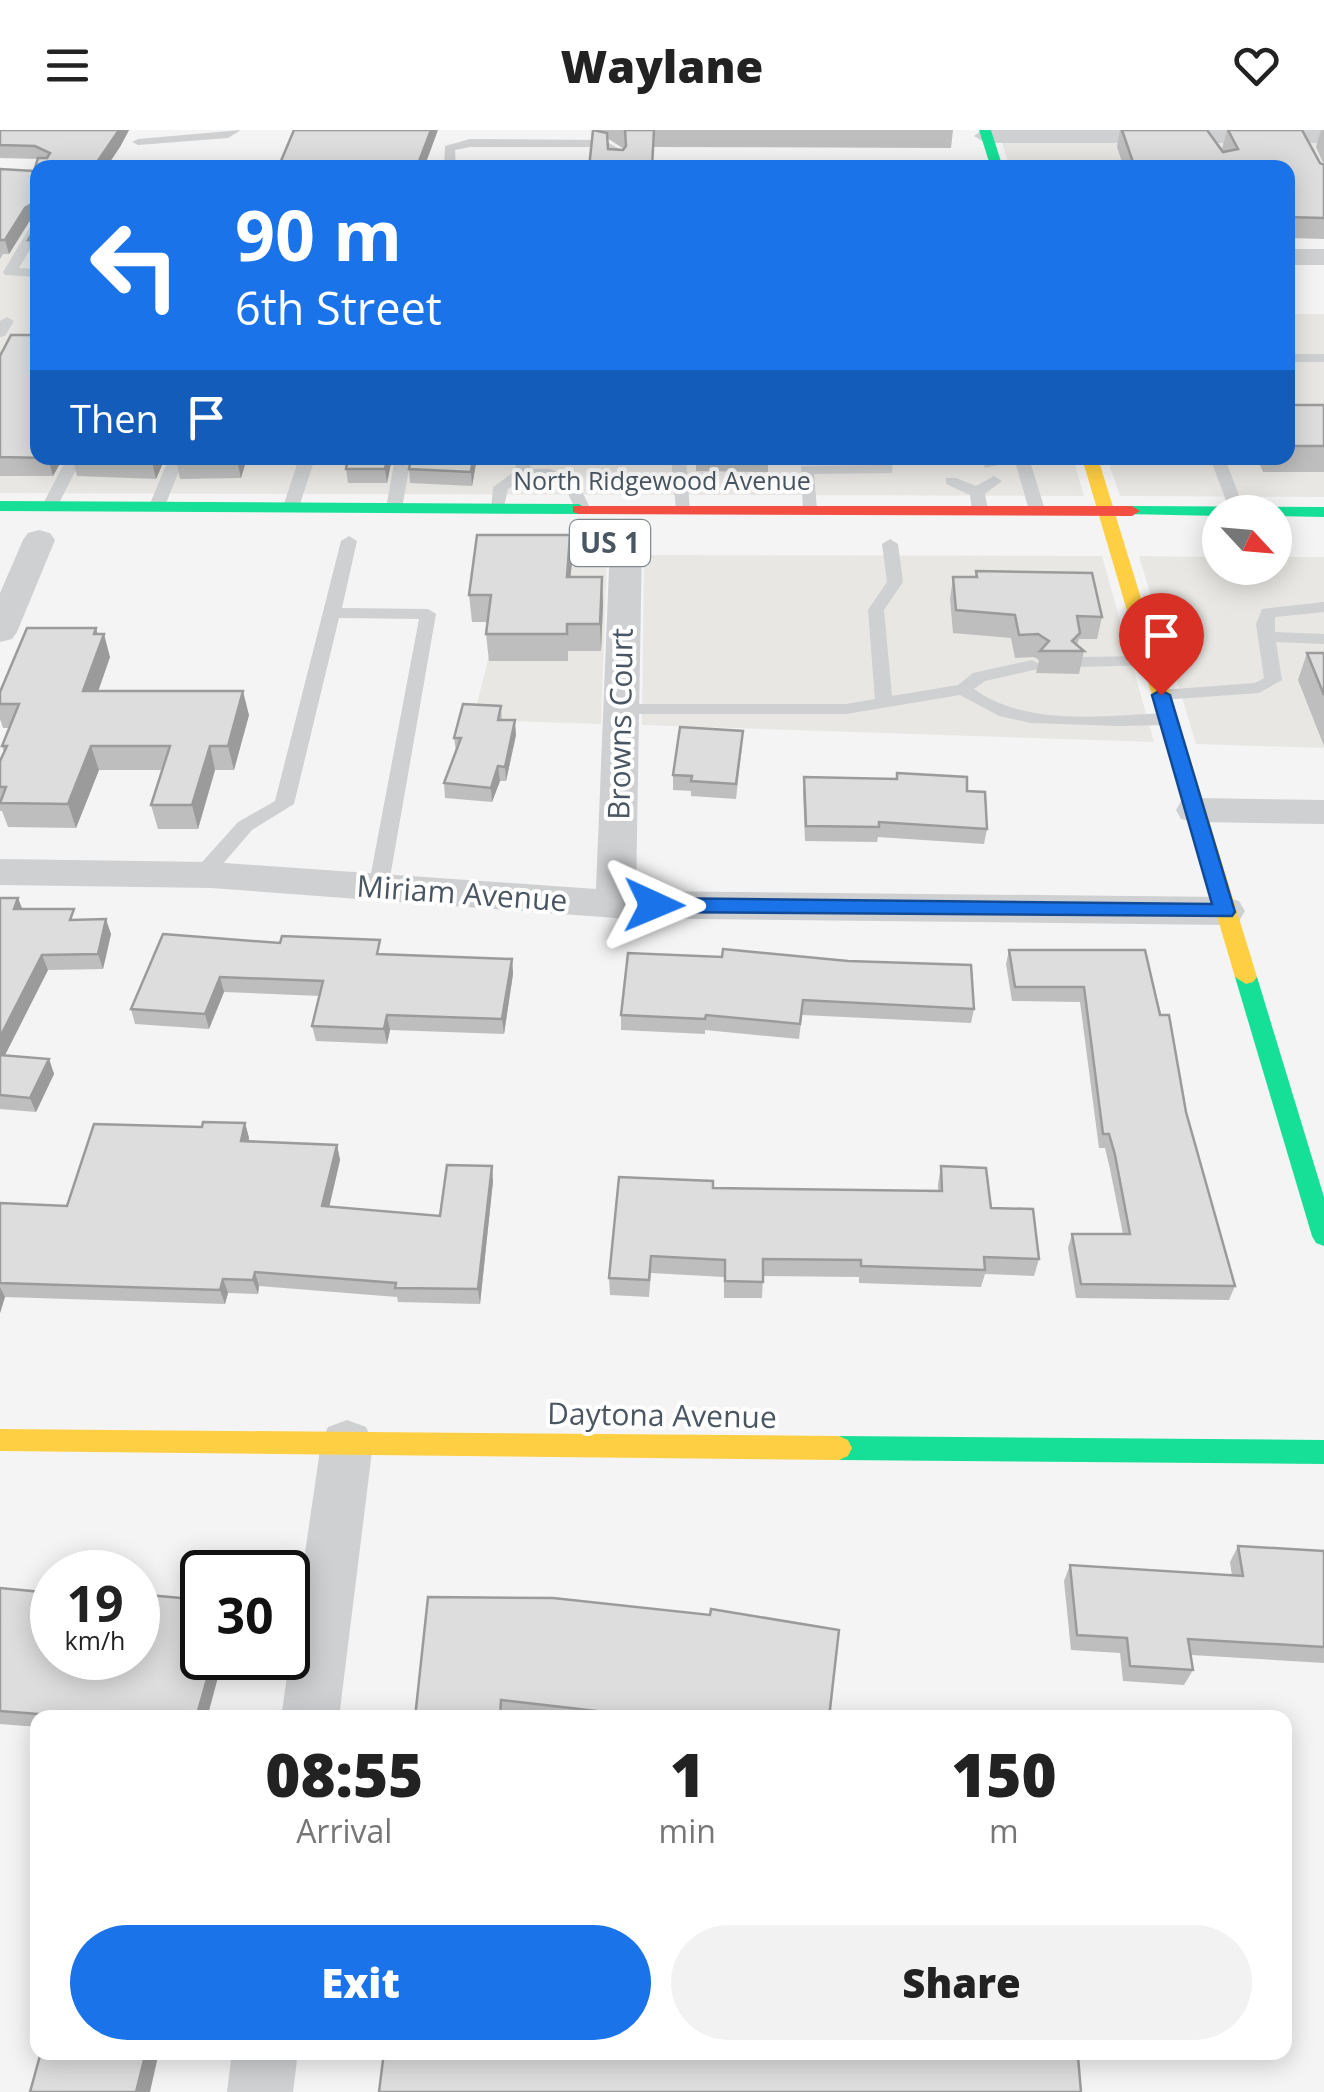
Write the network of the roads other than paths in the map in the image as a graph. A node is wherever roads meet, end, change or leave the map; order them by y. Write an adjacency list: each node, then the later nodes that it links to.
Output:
1 (235, 130): 4 (lane)
2 (985, 133): 3 (street); 7 (street)
3 (1310, 141)
4 (138, 142)
5 (450, 160): 6 (lane)
6 (617, 160)
7 (993, 160)
8 (30, 238): 11 (lane)
9 (1295, 257): 10 (street)
10 (1324, 257)
11 (30, 273)
12 (1295, 358): 13 (lane)
13 (1324, 358)
14 (70, 465): 30 (lane)
15 (173, 465): 31 (lane)
16 (305, 465): 32 (lane)
17 (402, 465): 33 (lane)
18 (679, 465): 36 (lane)
19 (887, 465): 26 (lane)
20 (1024, 465): 38 (lane)
21 (1092, 465): 39 (street)
22 (1219, 465): 27 (lane)
23 (523, 466): 34 (lane); 35 (lane)
24 (991, 468): 28 (lane)
25 (951, 481): 28 (lane)
26 (866, 490): 28 (street, North Ridgewood Avenue / US 1); 37 (street, North Ridgewood Avenue / US 1); 37 (lane)
27 (1231, 495)
28 (978, 501): 38 (street, North Ridgewood Avenue / US 1)
29 (0, 506): 30 (street, North Ridgewood Avenue / US 1)
30 (50, 506): 31 (street, North Ridgewood Avenue / US 1); 43 (street)
31 (157, 506): 32 (street, North Ridgewood Avenue / US 1); 43 (street)
32 (291, 507): 33 (street, North Ridgewood Avenue / US 1)
33 (394, 508): 34 (street, North Ridgewood Avenue / US 1)
34 (497, 508): 35 (street, North Ridgewood Avenue / US 1)
35 (582, 508): 36 (street, North Ridgewood Avenue / US 1)
36 (684, 509): 37 (street, North Ridgewood Avenue / US 1)
37 (809, 510)
38 (1037, 510): 39 (street, North Ridgewood Avenue / US 1)
39 (1107, 511): 40 (street, North Ridgewood Avenue / US 1); 52 (street)
40 (1202, 511)
41 (1292, 512): 42 (street, North Ridgewood Avenue / US 1)
42 (1324, 512)
43 (29, 537): 49 (street)
44 (349, 541): 48 (lane)
45 (625, 543): 58 (street, Browns Court)
46 (890, 544): 57 (lane)
47 (1324, 607): 50 (lane)
48 (332, 613): 63 (lane); 64 (lane)
49 (0, 632)
50 (1268, 637): 51 (lane); 56 (lane)
51 (1324, 639)
52 (1151, 660): 53 (lane); 56 (street)
53 (1080, 662)
54 (1032, 665): 55 (lane)
55 (963, 689): 57 (lane); 59 (lane)
56 (1161, 695): 59 (street)
57 (884, 703): 58 (lane)
58 (622, 709): 65 (street, Browns Court)
59 (1168, 719): 60 (street)
60 (1195, 810): 61 (street); 66 (street)
61 (1324, 812)
62 (0, 872): 63 (street, Miriam Avenue)
63 (202, 875): 64 (street, Miriam Avenue)
64 (378, 889): 65 (street, Miriam Avenue)
65 (616, 904): 66 (street, Miriam Avenue)
66 (1225, 912): 67 (street)
67 (1324, 1236)
68 (0, 1440): 69 (street, Daytona Avenue)
69 (347, 1443): 70 (street, Daytona Avenue); 71 (street)
70 (1324, 1452)
71 (311, 1710)
72 (264, 2060): 73 (street)
73 (260, 2092)

